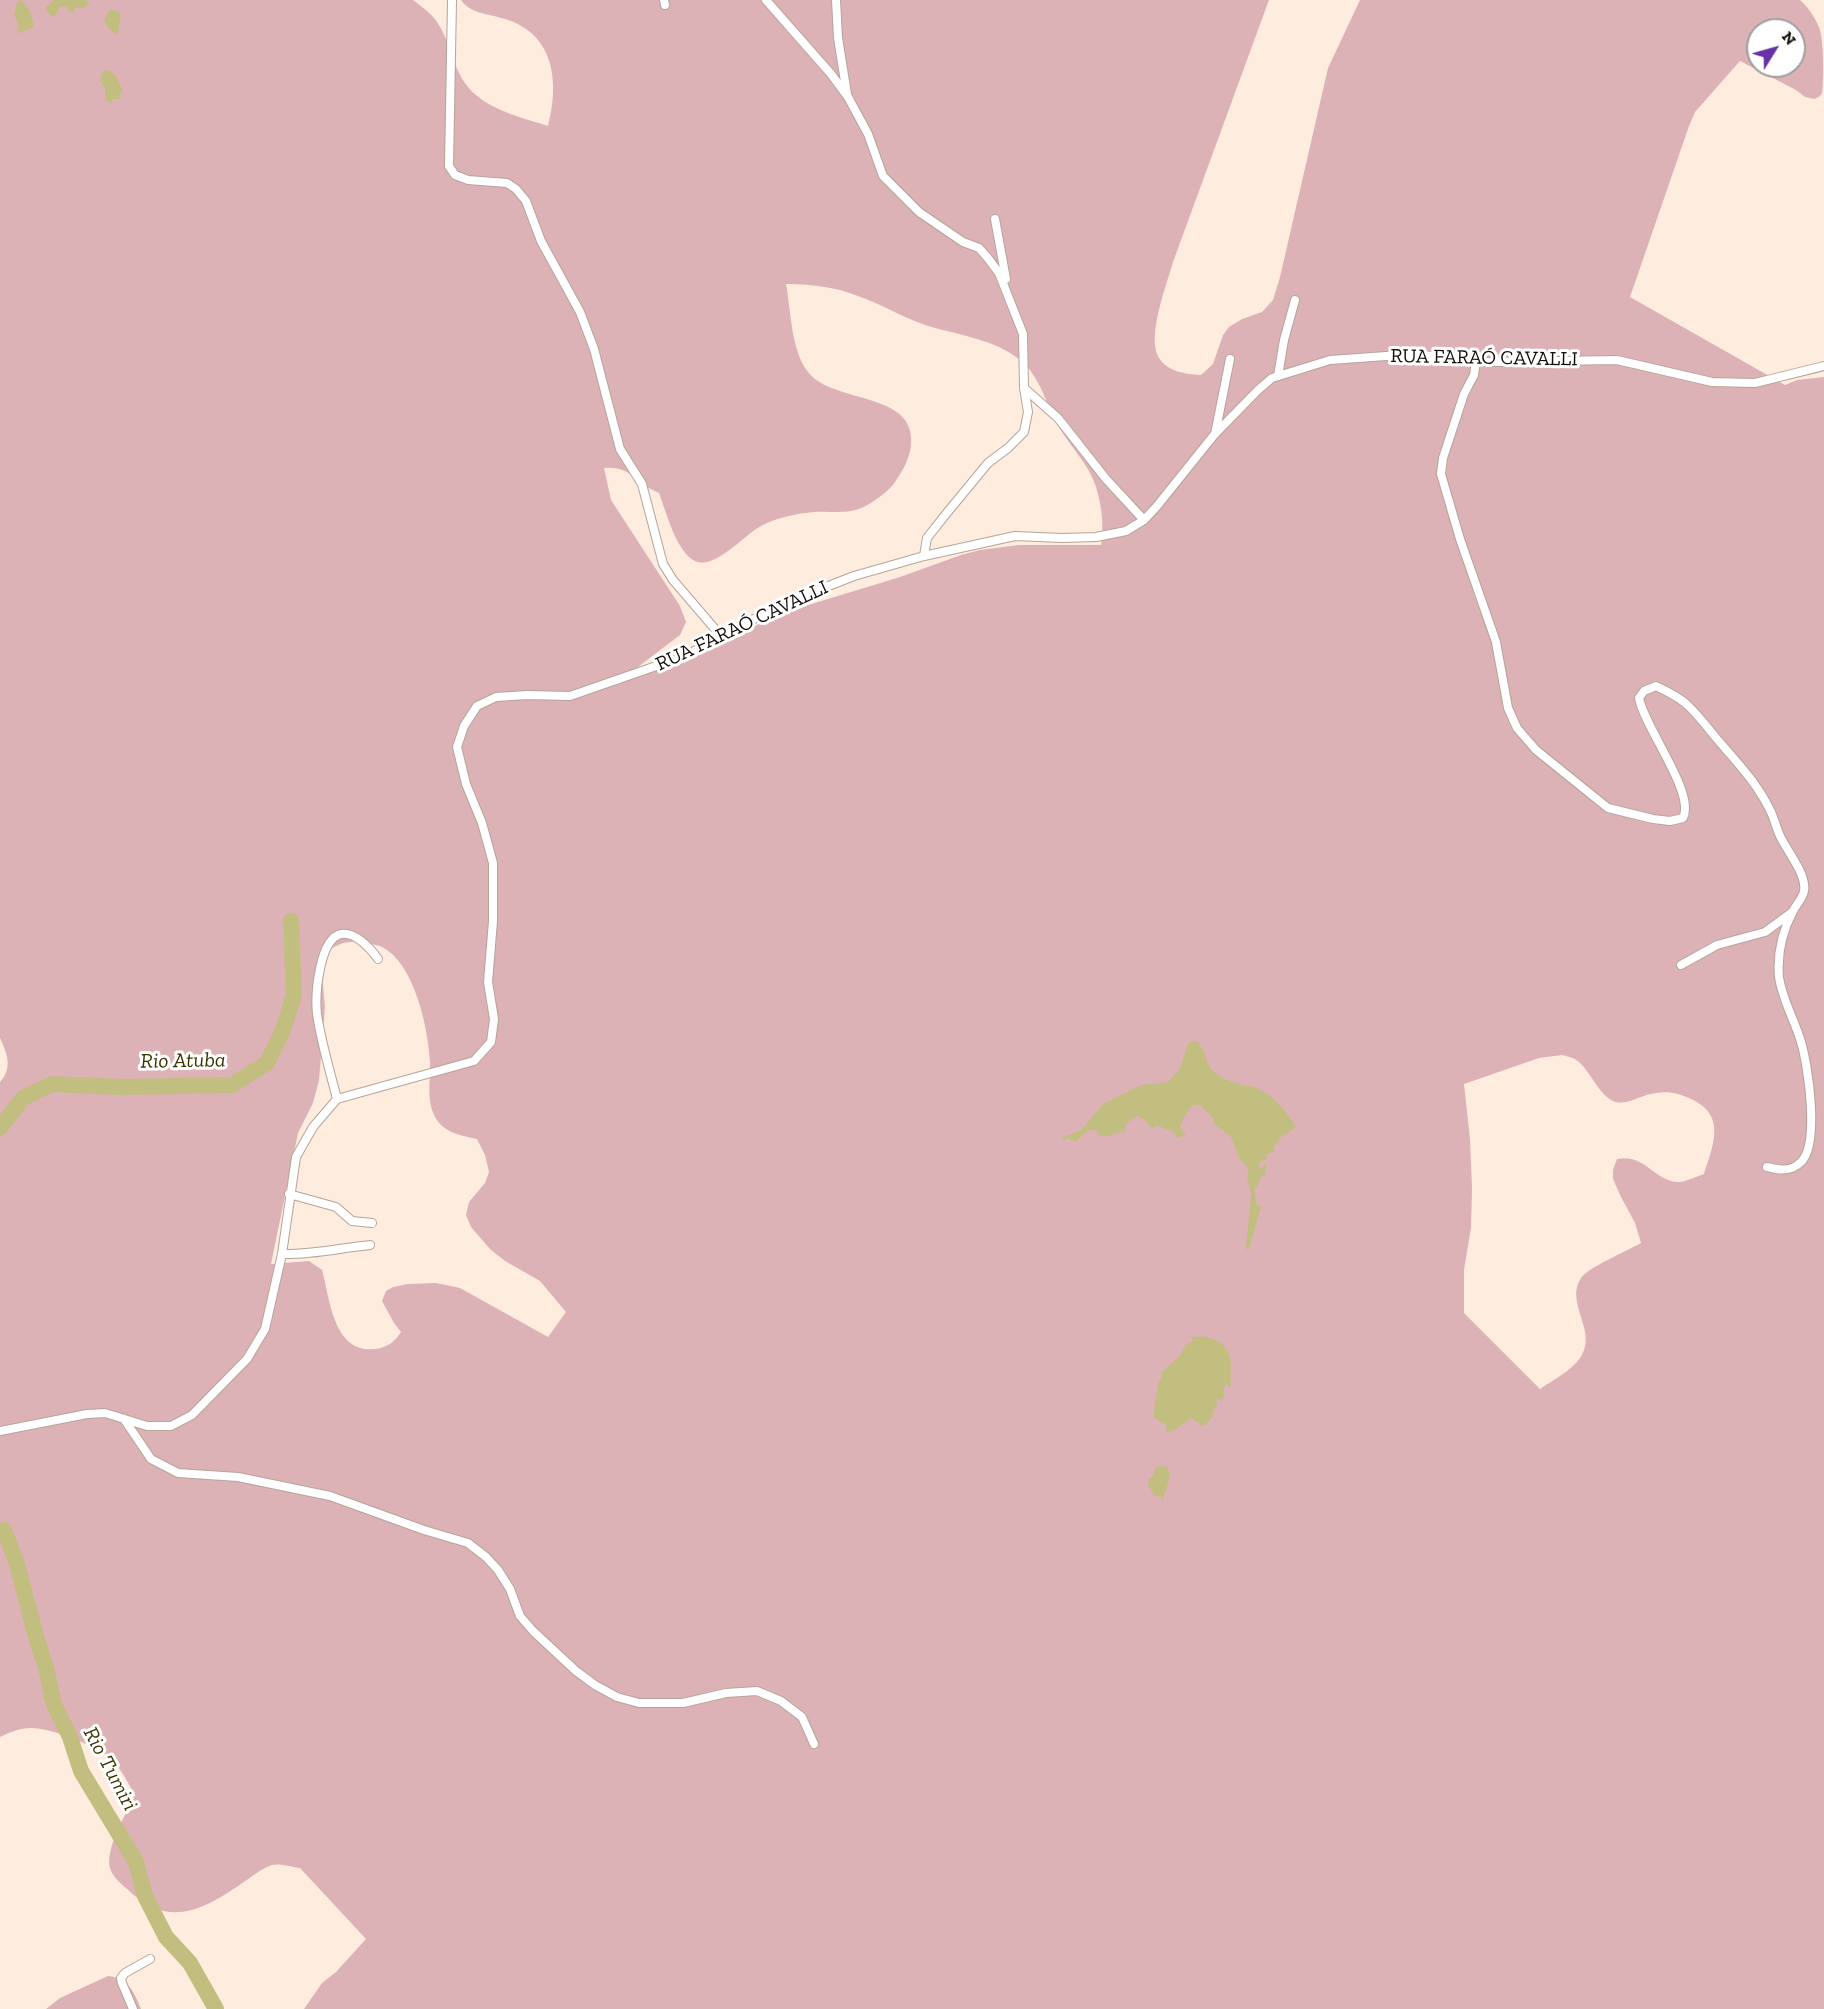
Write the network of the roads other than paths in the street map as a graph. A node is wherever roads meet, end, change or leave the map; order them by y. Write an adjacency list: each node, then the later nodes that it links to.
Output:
1 (452, 0): 16 (street)
2 (766, 0): 4 (street)
3 (836, 0): 4 (street)
4 (848, 97): 6 (street)
5 (994, 219): 6 (street)
6 (1008, 296): 12 (street)
7 (1295, 300): 11 (street)
8 (1230, 359): 13 (street)
9 (1476, 362): 10 (street, RUA FARAÓ CAVALLI); 11 (street, RUA FARAÓ CAVALLI); 17 (street)
10 (1824, 366)
11 (1278, 376): 13 (street, RUA FARAÓ CAVALLI)
12 (1024, 388): 14 (street); 15 (street)
13 (1214, 435): 14 (street, RUA FARAÓ CAVALLI)
14 (1144, 520): 15 (street, RUA FARAÓ CAVALLI)
15 (924, 556): 16 (street, RUA FARAÓ CAVALLI)
16 (721, 636): 20 (street, RUA FARAÓ CAVALLI)
17 (1792, 912): 19 (street); 21 (street)
18 (378, 959): 20 (street)
19 (1682, 965)
20 (337, 1099): 22 (street)
21 (1767, 1167)
22 (289, 1194): 23 (street); 25 (street)
23 (372, 1223)
24 (370, 1245): 25 (street)
25 (282, 1254): 26 (street)
26 (124, 1419): 27 (street); 28 (street)
27 (0, 1431)
28 (814, 1744)
29 (150, 1959): 30 (street)
30 (133, 2009)

